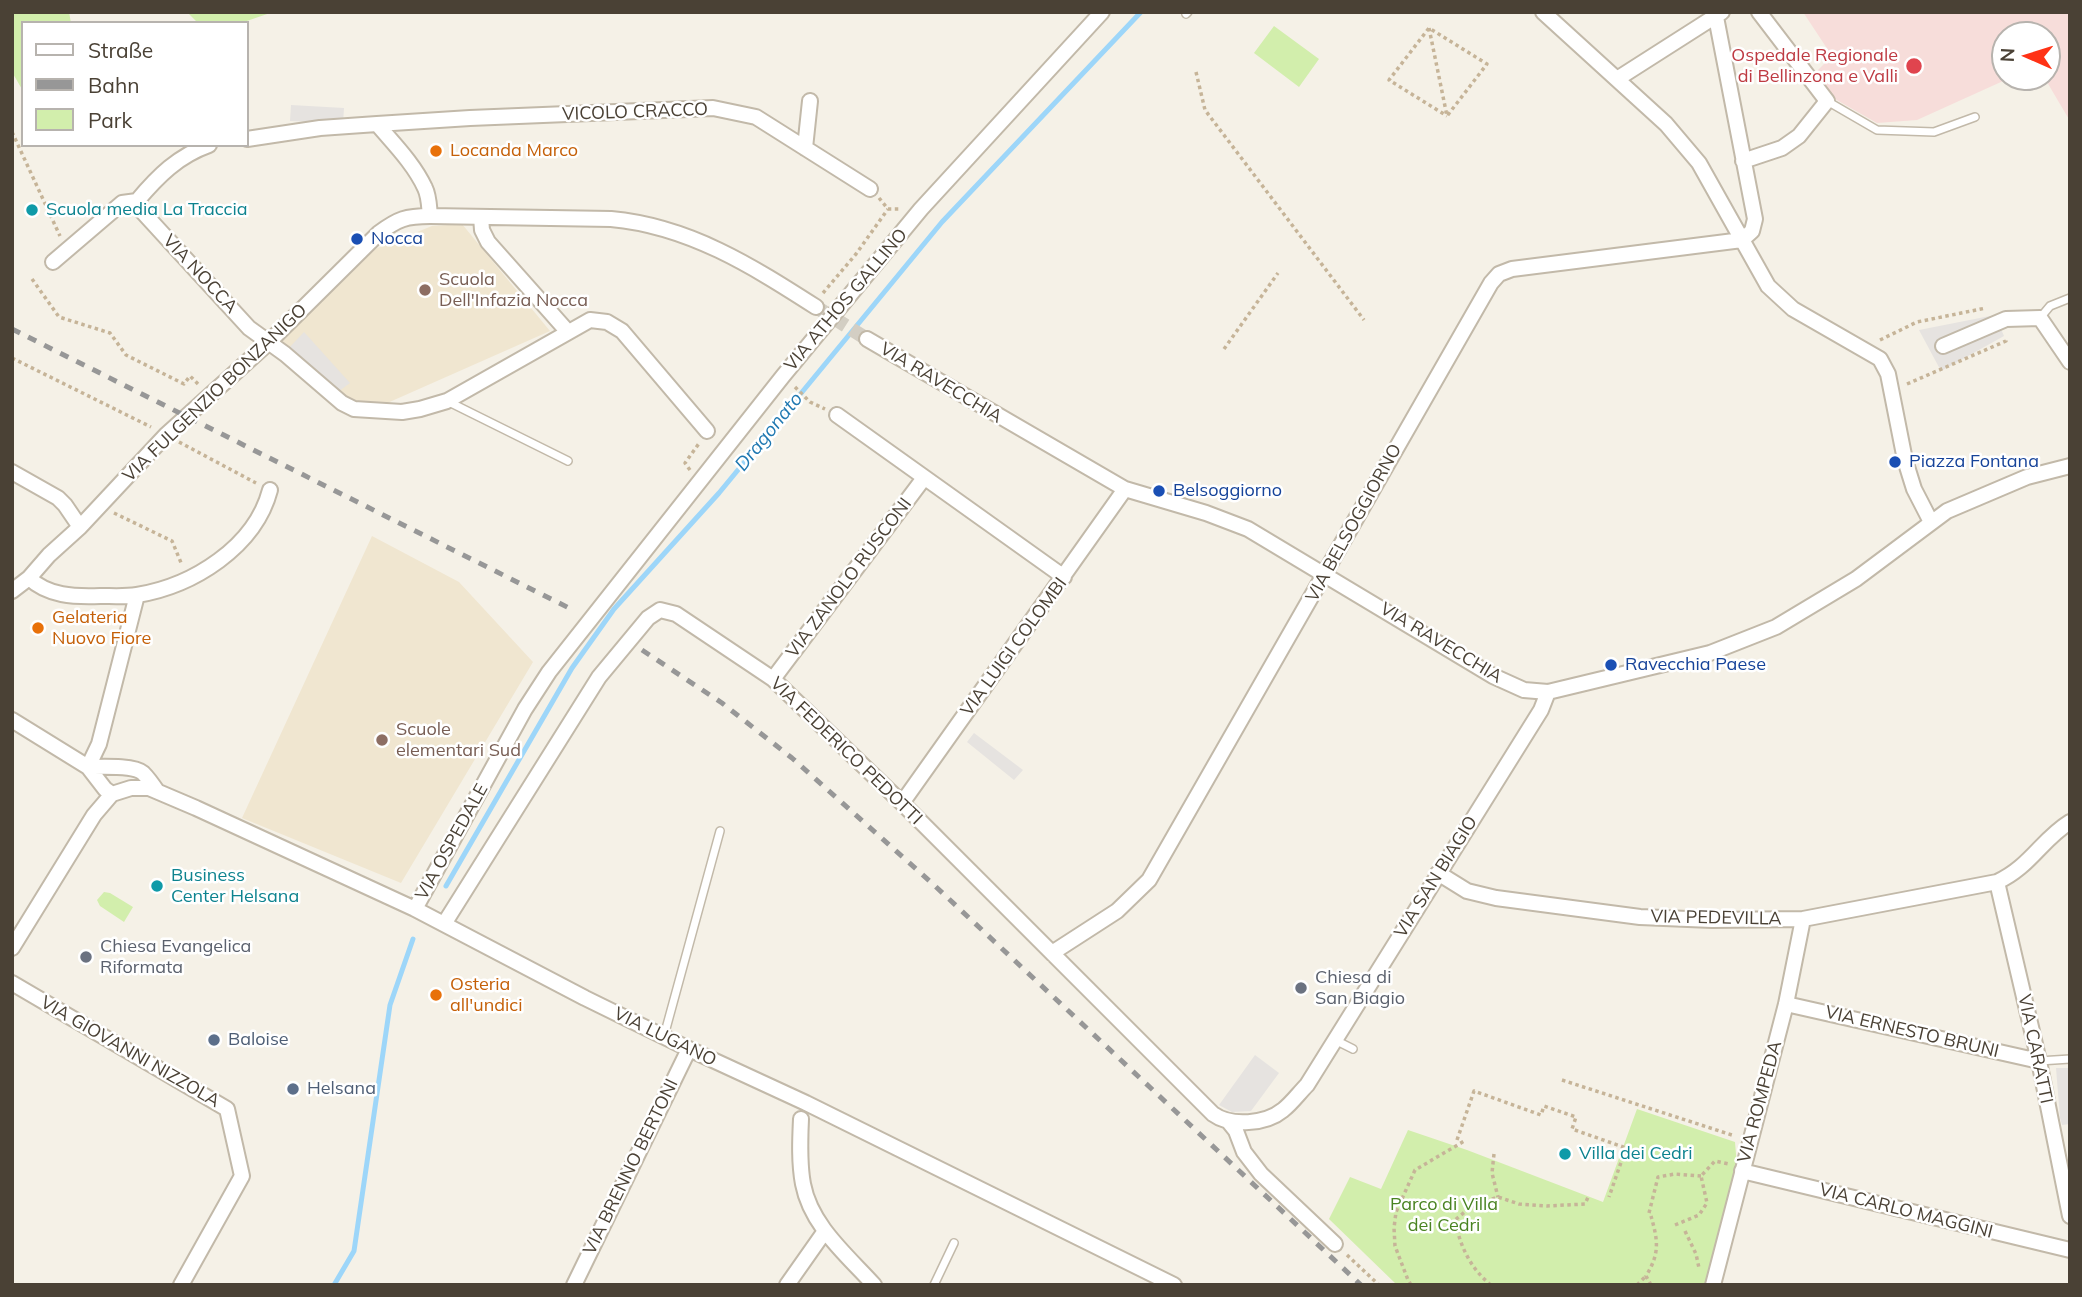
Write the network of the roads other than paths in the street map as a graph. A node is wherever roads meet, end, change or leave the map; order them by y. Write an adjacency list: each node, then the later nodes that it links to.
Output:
1 (1102, 12): 44 (street, VIA ATHOS GALLINO)
2 (1543, 12): 5 (street)
3 (1759, 12): 7 (street)
4 (1719, 15): 5 (street); 13 (street)
5 (1616, 79): 18 (street)
6 (810, 101): 12 (street)
7 (1827, 101): 8 (lane); 13 (street)
8 (1975, 117)
9 (377, 124): 10 (street); 12 (street, VICOLO CRACCO); 16 (street)
10 (248, 139)
11 (203, 147): 15 (street)
12 (805, 148): 14 (street, VICOLO CRACCO)
13 (1743, 161): 18 (street)
14 (870, 189)
15 (137, 201): 19 (street); 25 (street, VIA NOCCA)
16 (430, 216): 17 (street); 25 (street, VIA FULGENZIO BONZANIGO)
17 (481, 217): 21 (street); 23 (street)
18 (1742, 240): 37 (street); 39 (street, VIA BELSOGGIORNO)
19 (53, 262)
20 (2070, 298): 22 (lane)
21 (815, 306)
22 (2040, 318): 26 (street); 27 (street)
23 (568, 332): 28 (street, VIA NOCCA); 30 (street, VIA NOCCA)
24 (867, 339): 35 (street, VIA RAVECCHIA)
25 (268, 343): 28 (street, VIA NOCCA); 38 (street, VIA FULGENZIO BONZANIGO)
26 (1942, 346)
27 (2070, 362)
28 (447, 401): 31 (lane)
29 (837, 415): 34 (street)
30 (707, 431)
31 (568, 461)
32 (2070, 466): 37 (street, VIA RAVECCHIA)
33 (12, 472): 38 (street)
34 (924, 478): 40 (street); 45 (street, VIA ZANOLO RUSCONI)
35 (1125, 489): 39 (street, VIA RAVECCHIA); 40 (street, VIA LUIGI COLOMBI)
36 (270, 490): 43 (street)
37 (1931, 522): 46 (street, VIA RAVECCHIA)
38 (80, 527): 41 (street, VIA FULGENZIO BONZANIGO)
39 (1325, 574): 46 (street, VIA RAVECCHIA); 60 (street, VIA BELSOGGIORNO)
40 (1064, 576): 51 (street, VIA LUIGI COLOMBI)
41 (29, 578): 42 (street, VIA FULGENZIO BONZANIGO); 43 (street)
42 (12, 591)
43 (137, 595): 48 (street)
44 (606, 600): 56 (street, VIA OSPEDALE)
45 (774, 679): 51 (street, VIA FEDERICO PEDOTTI); 58 (street, VIA FEDERICO PEDOTTI)
46 (1548, 692): 54 (street, VIA SAN BIAGIO)
47 (12, 720): 48 (street, VIA LUGANO)
48 (88, 767): 49 (street, VIA LUGANO); 50 (street, VIA LUGANO)
49 (157, 791): 50 (street, VIA LUGANO); 56 (street, VIA LUGANO)
50 (113, 794): 59 (street)
51 (902, 803): 60 (street, VIA FEDERICO PEDOTTI)
52 (2070, 822): 55 (street)
53 (720, 831): 63 (lane)
54 (1438, 873): 57 (street, VIA PEDEVILLA); 64 (street, VIA SAN BIAGIO)
55 (1997, 882): 57 (street, VIA PEDEVILLA); 68 (street, VIA CARATTI)
56 (415, 909): 58 (street, VIA LUGANO)
57 (1803, 919): 62 (street, VIA ROMPEDA)
58 (444, 924): 63 (street, VIA LUGANO)
59 (12, 948)
60 (1052, 953): 70 (street, VIA FEDERICO PEDOTTI)
61 (12, 983): 78 (street, VIA GIOVANNI NIZZOLA)
62 (1786, 1004): 68 (street, VIA ERNESTO BRUNI); 72 (street, VIA ROMPEDA)
63 (663, 1037): 65 (street, VIA LUGANO)
64 (1334, 1040): 66 (lane); 70 (street, VIA SAN BIAGIO)
65 (688, 1049): 79 (street, VIA BRENNO BERTONI); 83 (street, VIA LUGANO)
66 (1353, 1049)
67 (2070, 1059): 68 (lane)
68 (2039, 1061): 71 (street, VIA CARATTI)
69 (801, 1119): 74 (street)
70 (1228, 1121): 76 (street, VIA FEDERICO PEDOTTI)
71 (2064, 1154): 73 (street, VIA CARATTI)
72 (1742, 1169): 77 (street, VIA CARLO MAGGINI); 84 (street, VIA ROMPEDA)
73 (2070, 1216)
74 (825, 1231): 80 (street); 81 (street)
75 (954, 1243): 82 (lane)
76 (1335, 1244)
77 (2070, 1250)
78 (181, 1285)
79 (574, 1285)
80 (787, 1285)
81 (874, 1285)
82 (934, 1285)
83 (1174, 1285)
84 (1713, 1285)

